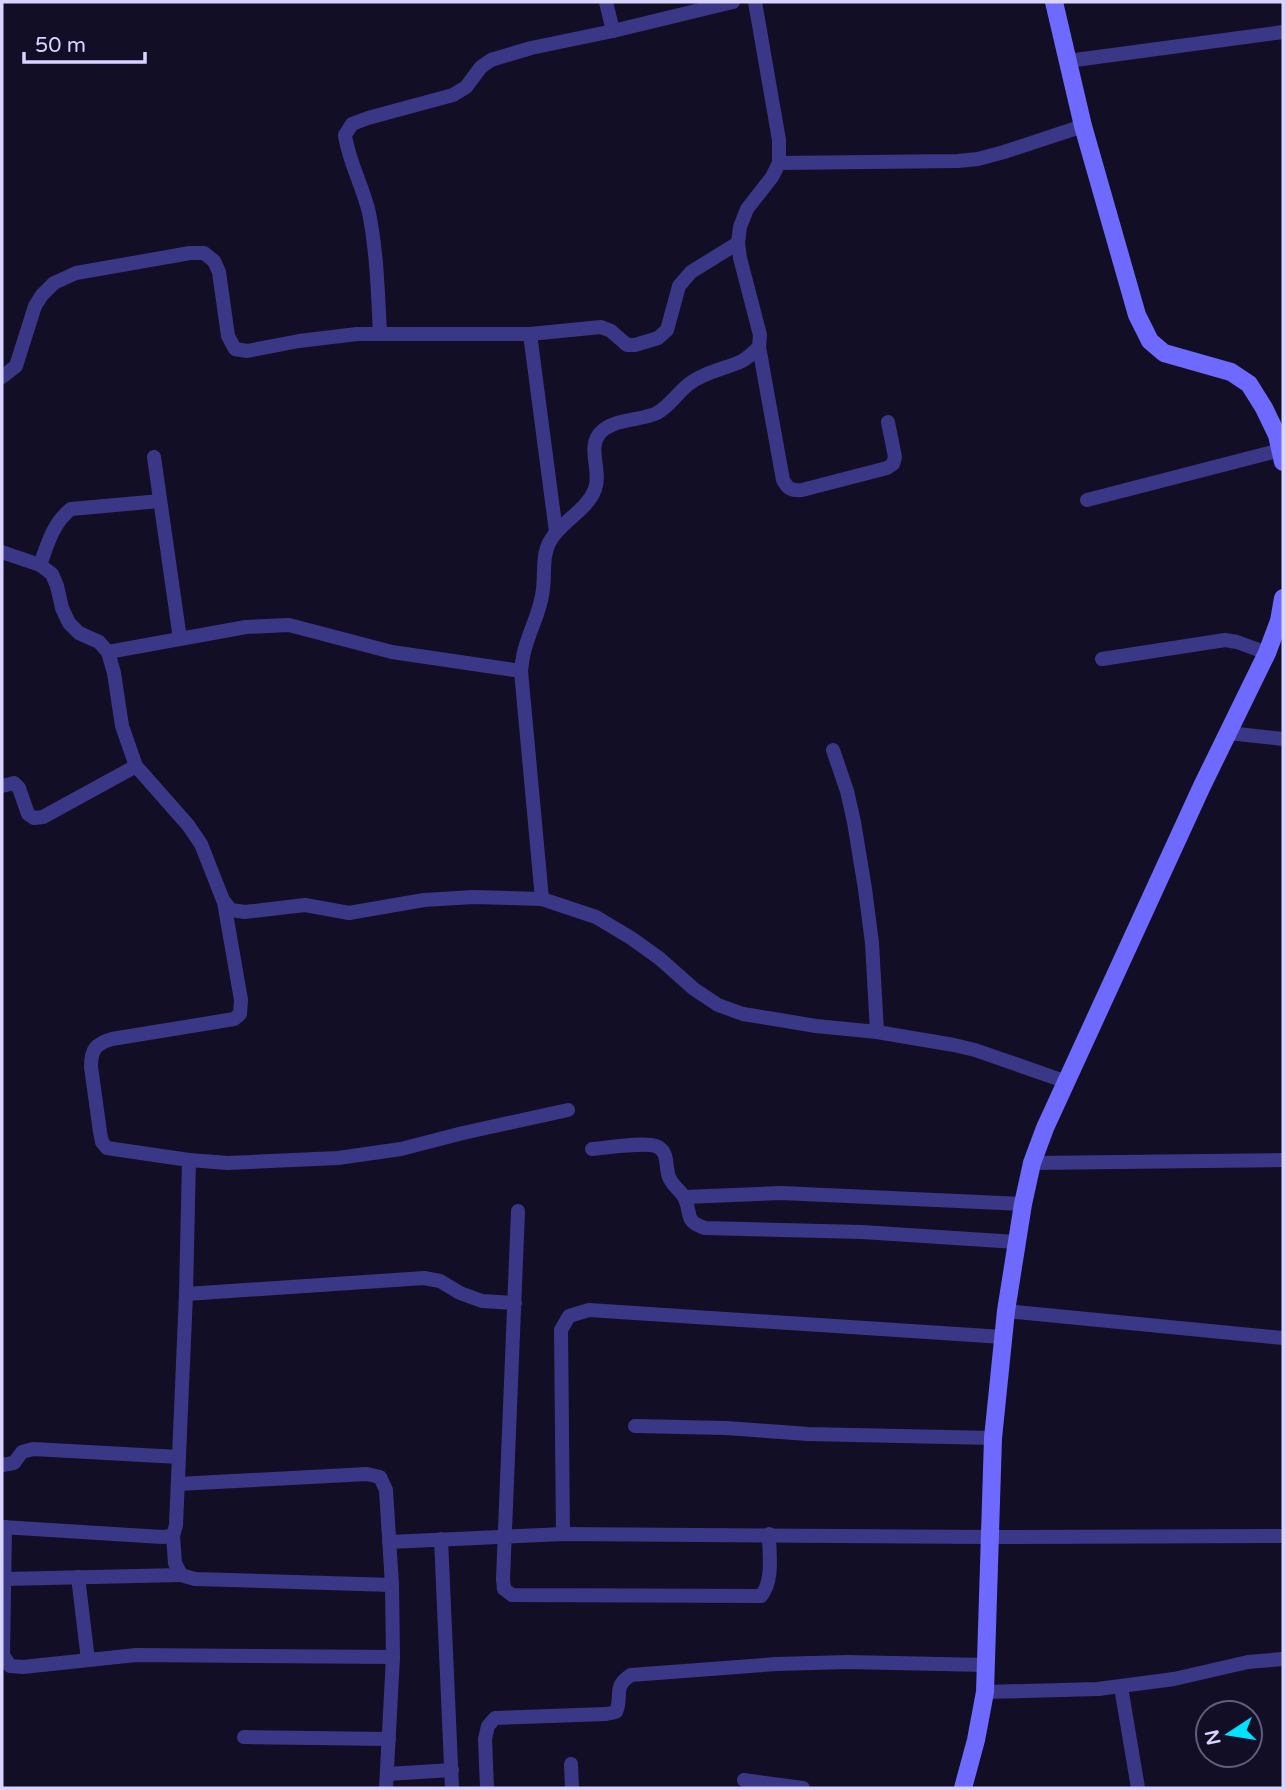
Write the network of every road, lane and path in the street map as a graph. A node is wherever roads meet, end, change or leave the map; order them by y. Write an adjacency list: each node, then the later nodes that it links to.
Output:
1 (606, 2): 5 (street)
2 (733, 2): 5 (street)
3 (755, 2): 9 (street)
4 (1054, 2): 7 (main road)
5 (613, 31): 11 (street)
6 (1283, 32): 7 (street)
7 (1068, 61): 8 (main road)
8 (1083, 126): 9 (street); 15 (main road)
9 (779, 163): 10 (street)
10 (738, 243): 12 (street); 13 (street)
11 (380, 334): 12 (street); 14 (street)
12 (530, 334): 21 (street)
13 (759, 347): 16 (street); 21 (street)
14 (2, 377)
15 (1277, 420): 17 (main road)
16 (888, 422)
17 (1282, 456): 20 (street)
18 (154, 457): 19 (street)
19 (160, 500): 23 (street); 25 (street)
20 (1087, 500)
21 (556, 532): 29 (street)
22 (2, 552): 23 (street)
23 (40, 565): 27 (street)
24 (1283, 598): 26 (main road)
25 (180, 639): 27 (street); 29 (street)
26 (1274, 645): 28 (street); 30 (main road)
27 (108, 653): 33 (street)
28 (1102, 659)
29 (521, 671): 35 (street)
30 (1228, 733): 31 (street); 38 (main road)
31 (1283, 739)
32 (833, 750): 37 (street)
33 (136, 766): 34 (street); 36 (street)
34 (2, 786)
35 (542, 899): 36 (street); 37 (street)
36 (223, 900): 41 (street)
37 (877, 1032): 38 (street)
38 (1067, 1082): 43 (main road)
39 (568, 1110): 41 (street)
40 (592, 1149): 44 (street)
41 (189, 1160): 48 (street)
42 (1283, 1160): 43 (street)
43 (1032, 1163): 45 (main road)
44 (685, 1197): 45 (street); 47 (street)
45 (1023, 1204): 47 (main road)
46 (518, 1211): 49 (street)
47 (1016, 1242): 50 (main road)
48 (186, 1294): 49 (street); 55 (street)
49 (514, 1303): 62 (street)
50 (1006, 1311): 51 (main road); 52 (street)
51 (1003, 1337): 54 (main road); 59 (street)
52 (1283, 1338)
53 (635, 1426): 54 (street)
54 (993, 1438): 64 (main road)
55 (178, 1457): 56 (street); 57 (street)
56 (2, 1465)
57 (178, 1484): 61 (street); 66 (street)
58 (3, 1527): 61 (street); 69 (street)
59 (563, 1534): 60 (street); 62 (street)
60 (769, 1534): 62 (street); 64 (street)
61 (173, 1536): 67 (street)
62 (505, 1536): 65 (street)
63 (1283, 1536): 64 (street)
64 (988, 1537): 74 (main road)
65 (441, 1539): 66 (street); 80 (street)
66 (389, 1542): 70 (street)
67 (181, 1575): 68 (street); 70 (street)
68 (78, 1577): 69 (street); 73 (street)
69 (4, 1578): 73 (street)
70 (392, 1585): 71 (street)
71 (393, 1657): 73 (street); 78 (street)
72 (1283, 1659): 75 (street)
73 (88, 1660)
74 (986, 1665): 76 (main road); 84 (street)
75 (1121, 1687): 76 (street); 88 (street)
76 (985, 1692): 87 (main road)
77 (244, 1737): 78 (street)
78 (389, 1739): 82 (street)
79 (571, 1764): 85 (street)
80 (452, 1770): 82 (street); 83 (street)
81 (744, 1780): 86 (street)
82 (386, 1781)
83 (452, 1788)
84 (487, 1788)
85 (572, 1788)
86 (803, 1788)
87 (963, 1788)
88 (1138, 1788)

